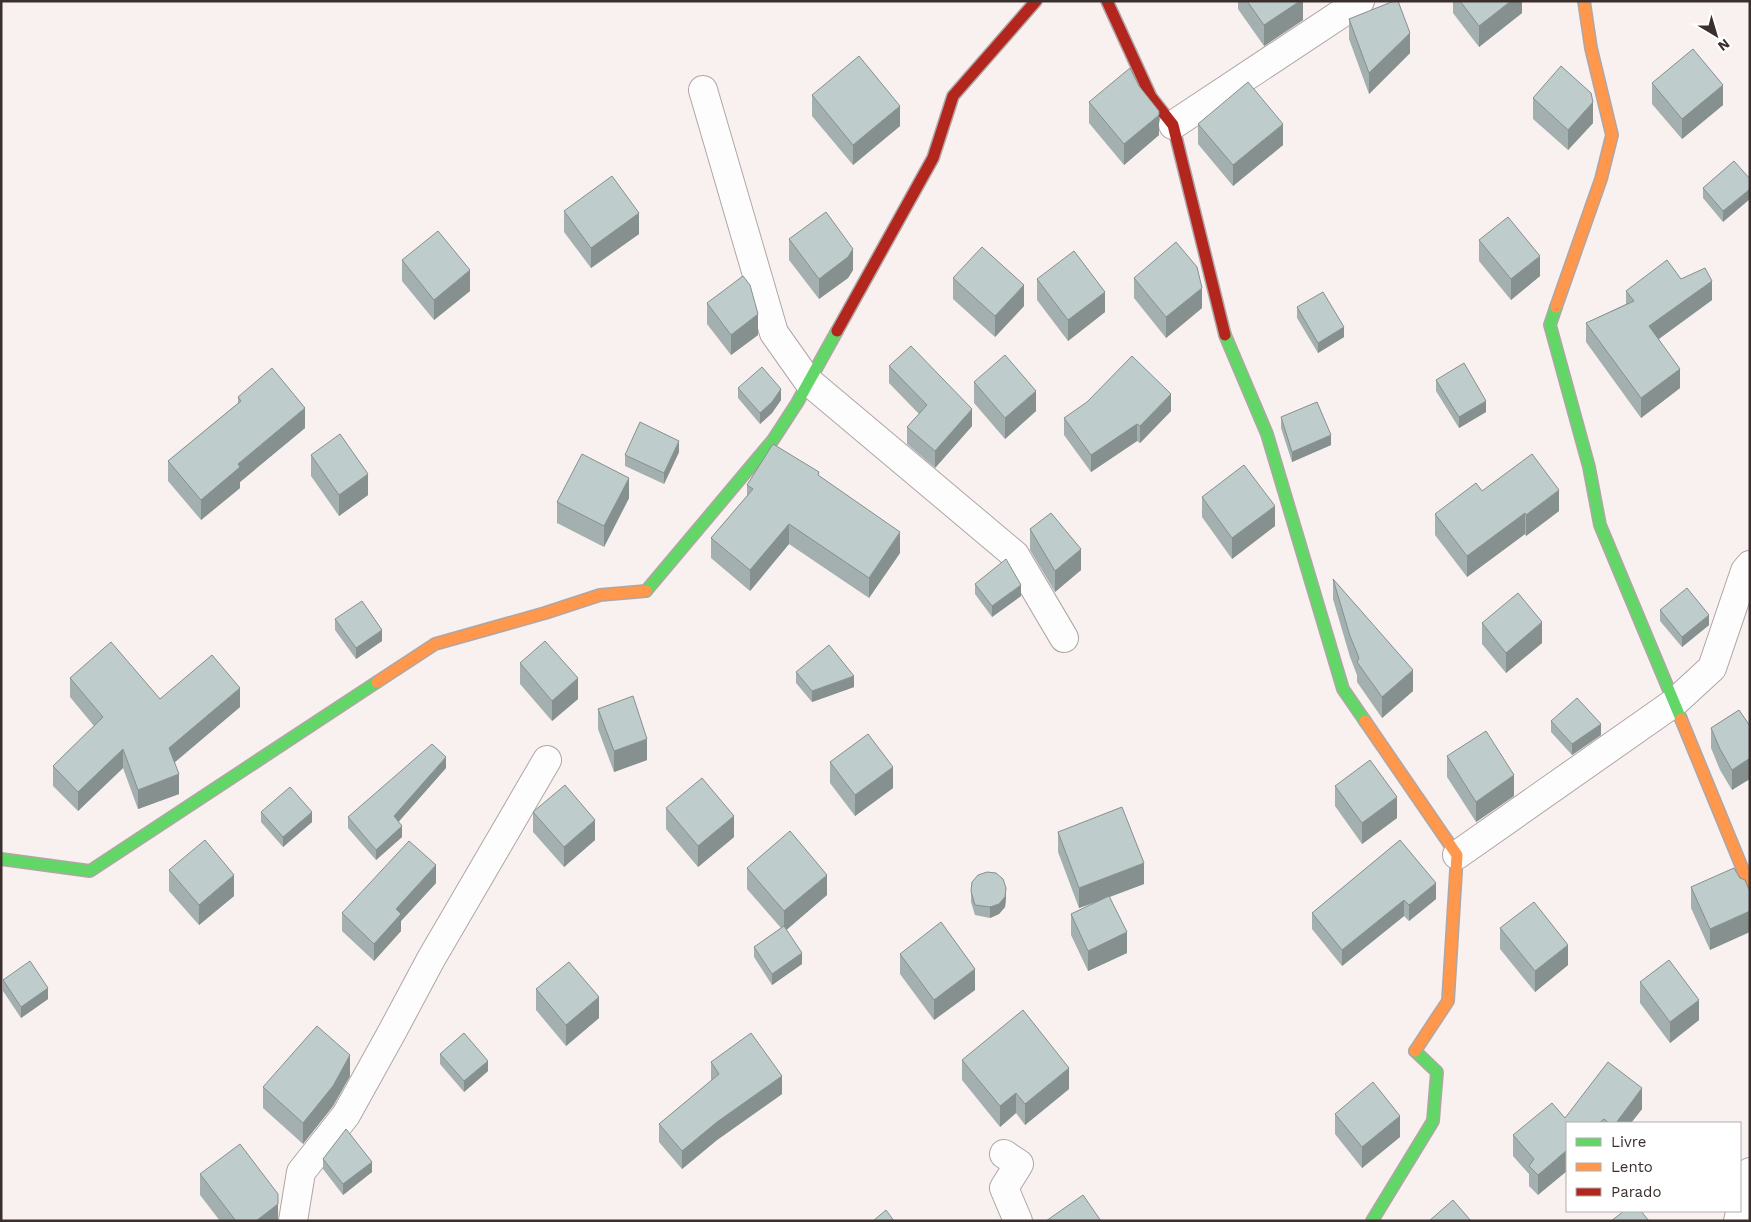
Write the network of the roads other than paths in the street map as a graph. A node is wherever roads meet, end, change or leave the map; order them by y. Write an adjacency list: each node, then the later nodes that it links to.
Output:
1 (1036, 1): 7 (street)
2 (1107, 1): 6 (street)
3 (1360, 1): 6 (street)
4 (1584, 1): 10 (street)
5 (703, 90): 7 (street)
6 (1174, 125): 12 (street)
7 (808, 381): 9 (street); 13 (street)
8 (1750, 565): 10 (street)
9 (1064, 638)
10 (1675, 702): 12 (street); 14 (street)
11 (547, 760): 18 (street)
12 (1457, 855): 20 (street)
13 (1, 859)
14 (1750, 887)
15 (1004, 1154): 19 (street)
16 (1750, 1172): 17 (street)
17 (1741, 1209)
18 (293, 1221)
19 (1018, 1221)
20 (1372, 1221)

